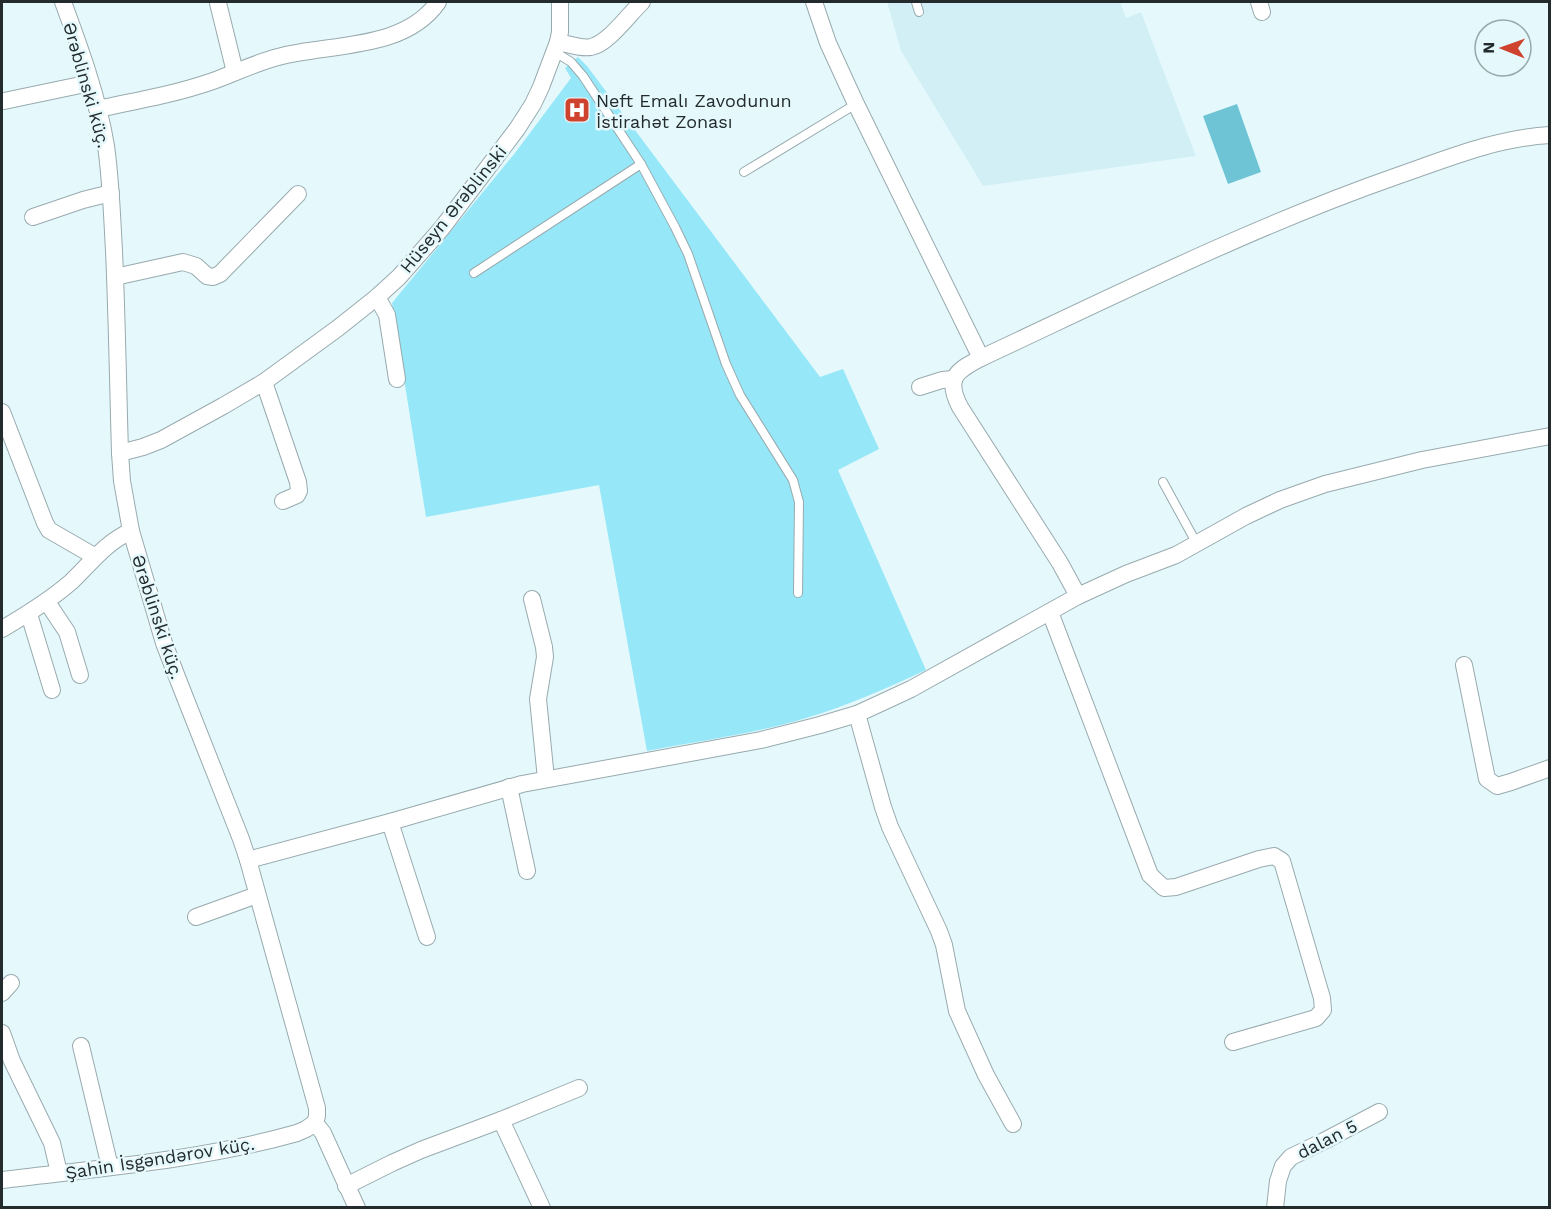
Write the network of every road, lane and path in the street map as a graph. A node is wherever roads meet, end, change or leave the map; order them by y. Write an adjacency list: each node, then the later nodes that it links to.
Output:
1 (63, 2): 11 (street, Ərəblinski küç.)
2 (438, 2): 10 (street)
3 (560, 2): 9 (street, Hüseyn Ərəblinski)
4 (642, 2): 9 (street)
5 (814, 2): 13 (street)
6 (916, 2): 8 (lane)
7 (218, 3): 10 (street)
8 (919, 12)
9 (556, 47): 16 (lane); 23 (street, Hüseyn Ərəblinski)
10 (235, 72): 14 (street)
11 (90, 83): 12 (street); 14 (street, Ərəblinski küç.)
12 (4, 102)
13 (856, 104): 17 (lane); 24 (street)
14 (97, 109): 18 (street, Ərəblinski küç.)
15 (1550, 135): 24 (street)
16 (641, 164): 21 (lane); 37 (lane)
17 (744, 172)
18 (111, 194): 20 (street); 22 (street, Ərəblinski küç.)
19 (298, 194): 22 (street)
20 (33, 217)
21 (474, 273)
22 (115, 277): 31 (street, Ərəblinski küç.)
23 (377, 297): 25 (street); 27 (street, Hüseyn Ərəblinski)
24 (981, 358): 26 (street)
25 (397, 379)
26 (954, 379): 28 (street); 38 (street)
27 (264, 382): 31 (street, Hüseyn Ərəblinski); 33 (street)
28 (920, 387)
29 (2, 412): 36 (street)
30 (1550, 436): 35 (street)
31 (120, 453): 34 (street, Ərəblinski küç.)
32 (1163, 482): 35 (lane)
33 (283, 501)
34 (131, 531): 36 (street); 52 (street, Ərəblinski küç.)
35 (1197, 544): 38 (street)
36 (94, 556): 40 (street)
37 (798, 593)
38 (1078, 596): 41 (street)
39 (532, 599): 49 (street)
40 (48, 602): 42 (street); 45 (street)
41 (1050, 612): 47 (street); 58 (street)
42 (29, 614): 43 (street); 46 (street)
43 (2, 629)
44 (1464, 665): 48 (street)
45 (80, 675)
46 (52, 690)
47 (857, 714): 49 (street); 64 (street)
48 (1550, 768)
49 (546, 779): 50 (street)
50 (509, 787): 51 (street); 53 (street)
51 (390, 822): 52 (street); 56 (street)
52 (248, 860): 54 (street, Ərəblinski küç.)
53 (527, 871)
54 (257, 895): 55 (street); 63 (street, Ərəblinski küç.)
55 (196, 917)
56 (427, 937)
57 (2, 1033): 66 (street)
58 (1233, 1042)
59 (81, 1046): 65 (street)
60 (579, 1088): 62 (street)
61 (1379, 1112): 71 (street, dalan 5)
62 (501, 1120): 68 (street); 70 (street)
63 (315, 1123): 65 (street, Şahin İsgəndərov küç.); 68 (street, Ərəblinski küç.)
64 (1013, 1124)
65 (110, 1167): 66 (street, Şahin İsgəndərov küç.)
66 (59, 1173): 67 (street, Şahin İsgəndərov küç.)
67 (2, 1180)
68 (346, 1186): 69 (street, Ərəblinski küç.)
69 (357, 1208)
70 (542, 1208)
71 (1275, 1208)

